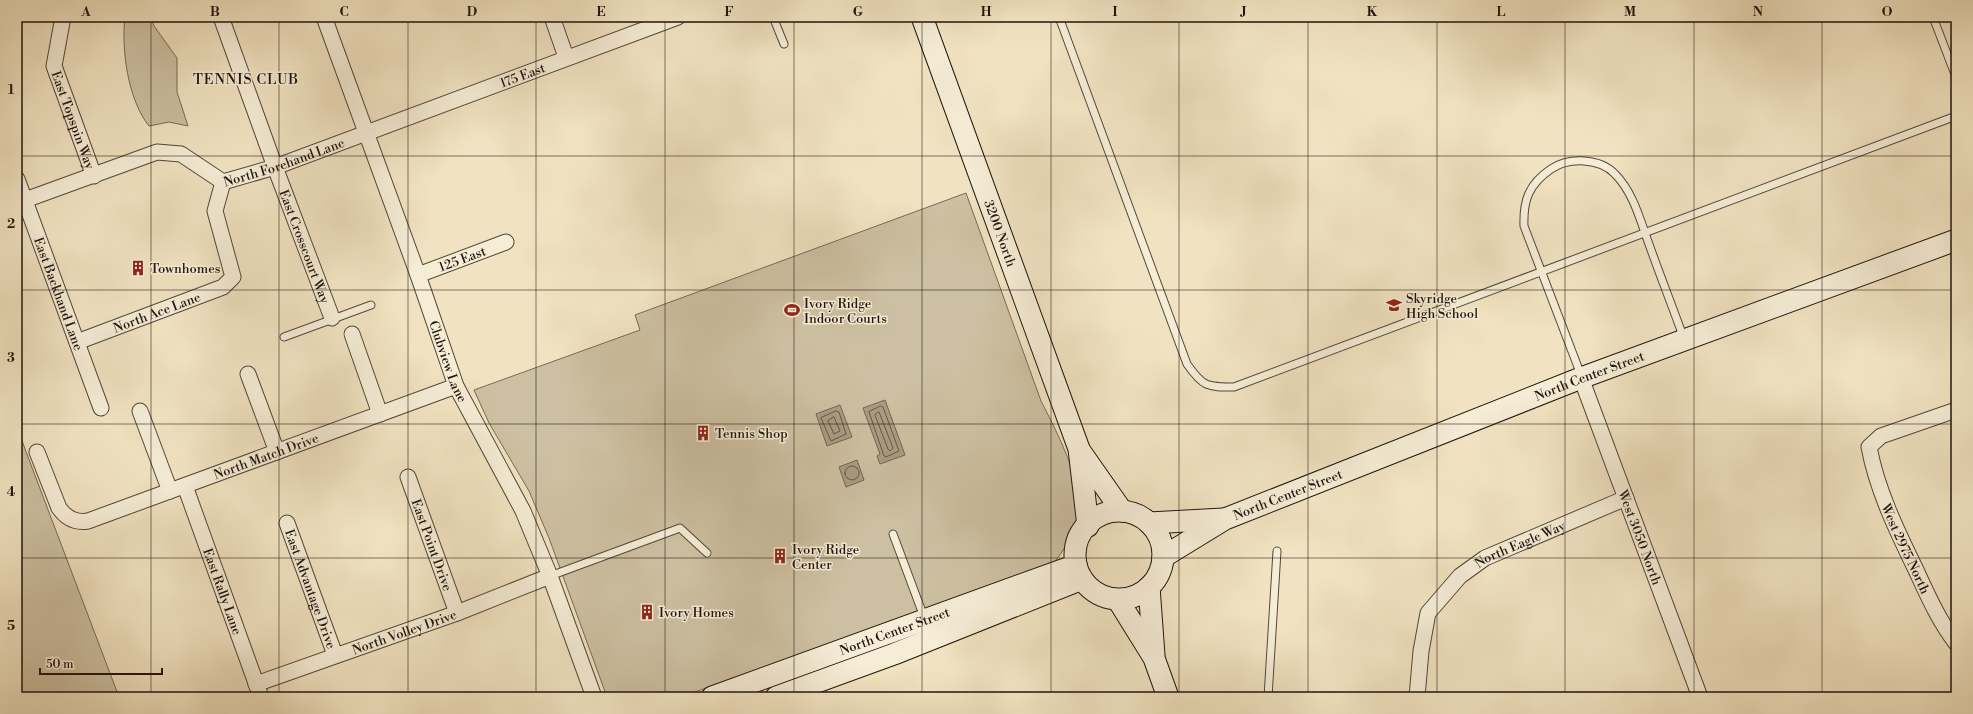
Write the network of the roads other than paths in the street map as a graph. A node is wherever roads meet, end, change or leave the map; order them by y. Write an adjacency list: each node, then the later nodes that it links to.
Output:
1 (62, 17): 16 (street, East Topspin Way)
2 (221, 17): 15 (street, East Crosscourt Way)
3 (324, 17): 14 (street, Clubview Lane)
4 (552, 17): 11 (street)
5 (678, 17): 11 (street, 175 East)
6 (774, 17): 10 (lane)
7 (922, 17): 38 (street, 3200 North)
8 (1059, 17): 23 (lane)
9 (1934, 17): 12 (lane)
10 (784, 44)
11 (566, 57): 14 (street, 175 East)
12 (1956, 77)
13 (1956, 116): 20 (lane)
14 (367, 133): 15 (street, North Forehand Lane); 24 (street, Clubview Lane)
15 (275, 167): 18 (street, North Forehand Lane); 26 (street, East Crosscourt Way)
16 (94, 176): 18 (street, North Forehand Lane); 19 (street, North Forehand Lane)
17 (17, 179): 19 (street, East Backhand Lane)
18 (223, 182): 30 (street, North Ace Lane)
19 (25, 200): 30 (street, East Backhand Lane)
20 (1645, 233): 23 (lane); 23 (lane); 29 (lane)
21 (1956, 240): 29 (street, North Center Street)
22 (506, 242): 24 (street, 125 East)
23 (1541, 272): 32 (lane)
24 (418, 275): 33 (street, Clubview Lane)
25 (371, 305): 26 (lane)
26 (332, 318): 28 (lane)
27 (352, 334): 37 (street)
28 (284, 337)
29 (1684, 340): 32 (street, North Center Street)
30 (77, 342): 34 (street, East Backhand Lane)
31 (248, 374): 40 (street)
32 (1582, 378): 44 (street, West 3050 North); 46 (street, North Center Street)
33 (456, 386): 37 (street, North Match Drive); 55 (street, Clubview Lane)
34 (101, 408)
35 (1956, 410): 60 (street, West 2975 North)
36 (140, 411): 43 (street)
37 (380, 414): 40 (street, North Match Drive)
38 (1079, 449): 45 (street); 49 (street)
39 (37, 452): 43 (street, North Match Drive)
40 (277, 452): 42 (street, North Match Drive)
41 (408, 477): 58 (street, East Point Drive)
42 (185, 486): 43 (street, North Match Drive); 63 (street, East Rally Lane)
43 (170, 491)
44 (1626, 498): 69 (street, North Eagle Way); 70 (street, West 3050 North)
45 (1122, 511): 48 (street); 49 (street)
46 (1225, 519): 48 (street); 53 (street)
47 (287, 523): 61 (street, East Advantage Drive)
48 (1149, 523): 53 (street)
49 (1088, 526): 54 (street)
50 (892, 534): 59 (lane)
51 (1277, 551): 68 (lane)
52 (707, 553): 55 (lane)
53 (1163, 557): 56 (street)
54 (1079, 572): 57 (street); 59 (street, North Center Street); 66 (street, North Center Street)
55 (550, 576): 58 (street, North Volley Drive); 64 (street, Clubview Lane)
56 (1149, 587): 57 (street); 62 (street)
57 (1118, 600): 62 (street)
58 (457, 613): 61 (street, North Volley Drive)
59 (925, 620): 65 (street, North Center Street)
60 (1956, 643)
61 (335, 655): 63 (street, North Volley Drive)
62 (1154, 658): 67 (street)
63 (258, 690)
64 (594, 697)
65 (712, 697)
66 (776, 697)
67 (1168, 697)
68 (1268, 697)
69 (1417, 697)
70 (1700, 697)

